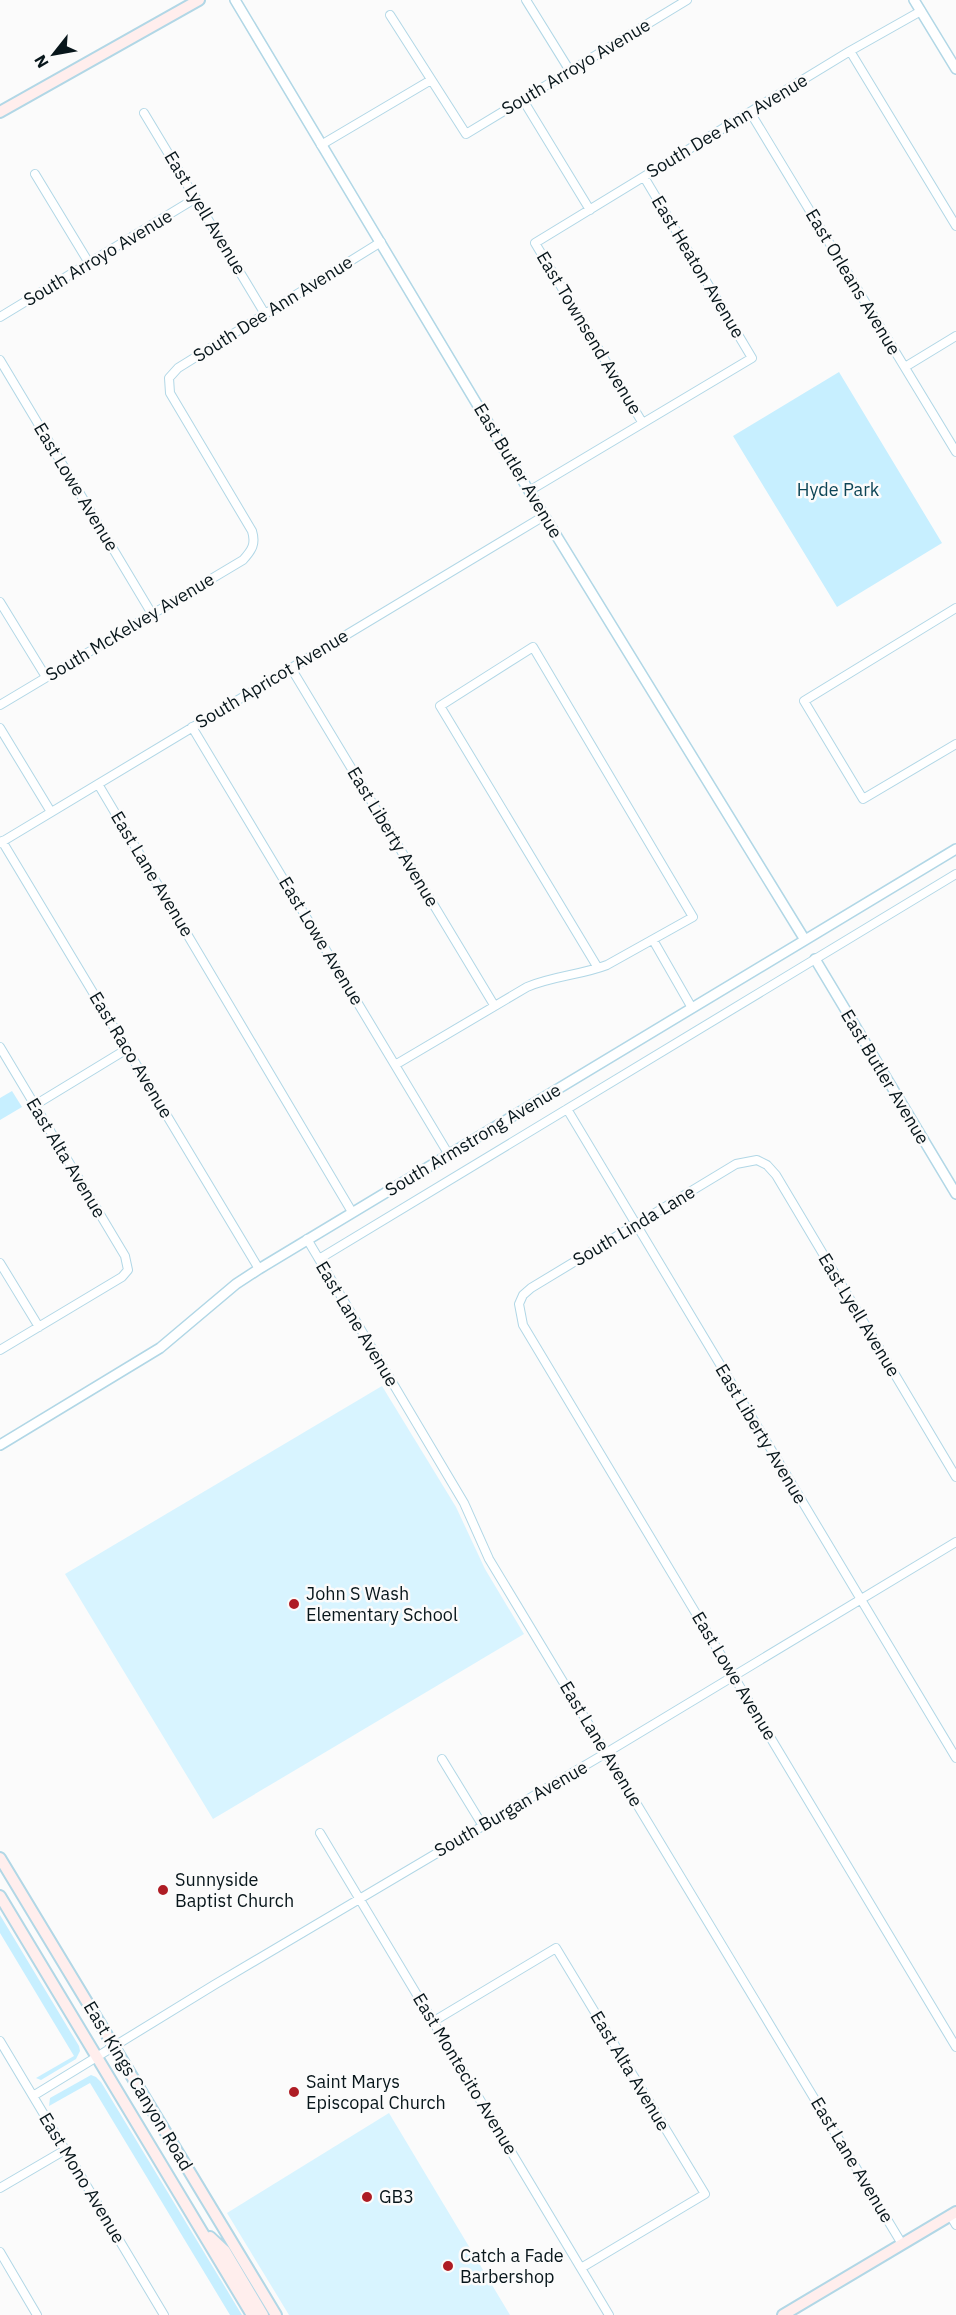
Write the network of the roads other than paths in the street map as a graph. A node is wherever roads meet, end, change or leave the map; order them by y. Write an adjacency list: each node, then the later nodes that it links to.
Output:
1 (199, 0): 15 (main road)
2 (235, 0): 18 (street, East Butler Avenue)
3 (526, 0): 12 (street)
4 (668, 0): 7 (street)
5 (687, 0): 7 (street, South Arroyo Avenue)
6 (914, 0): 8 (street)
7 (673, 9): 12 (street, South Arroyo Avenue)
8 (921, 11): 10 (street, South Dee Ann Avenue); 11 (street)
9 (390, 15): 13 (street)
10 (850, 51): 16 (street, South Dee Ann Avenue); 23 (street)
11 (956, 69)
12 (570, 71): 14 (street, South Arroyo Avenue)
13 (431, 80): 14 (street, South Arroyo Avenue); 18 (street)
14 (523, 100): 22 (street)
15 (0, 112)
16 (750, 112): 20 (street, South Dee Ann Avenue); 31 (street, East Orleans Avenue)
17 (144, 113): 21 (street, East Lyell Avenue)
18 (321, 145): 24 (street, East Butler Avenue)
19 (35, 174): 26 (street)
20 (644, 177): 22 (street, South Dee Ann Avenue); 32 (street, East Heaton Avenue)
21 (196, 198): 26 (street, South Arroyo Avenue); 27 (street, East Lyell Avenue)
22 (590, 210): 25 (street, South Dee Ann Avenue)
23 (956, 226)
24 (381, 242): 27 (street, South Dee Ann Avenue); 34 (street, East Butler Avenue)
25 (535, 243): 32 (street, East Townsend Avenue)
26 (89, 263): 28 (street, South Arroyo Avenue)
27 (265, 314): 36 (street, South Dee Ann Avenue)
28 (0, 317)
29 (956, 336): 31 (street)
30 (0, 360): 39 (street, East Lowe Avenue)
31 (905, 367): 33 (street, East Orleans Avenue)
32 (642, 422): 34 (street)
33 (956, 452)
34 (529, 491): 35 (street, East Butler Avenue)
35 (544, 516): 40 (street, South Apricot Avenue); 52 (street, East Butler Avenue)
36 (255, 543): 39 (street, South McKelvey Avenue)
37 (0, 602): 41 (street)
38 (956, 608): 45 (street)
39 (152, 614): 41 (street, South McKelvey Avenue)
40 (291, 668): 44 (street, South Apricot Avenue); 55 (street, East Liberty Avenue)
41 (46, 677): 42 (street, South McKelvey Avenue)
42 (0, 705)
43 (0, 728): 47 (street)
44 (192, 728): 46 (street, South Apricot Avenue); 59 (street, East Lowe Avenue)
45 (956, 744)
46 (98, 784): 47 (street, South Apricot Avenue); 65 (street, East Lane Avenue)
47 (51, 812): 48 (street, South Apricot Avenue)
48 (1, 842): 58 (street, East Raco Avenue)
49 (956, 849): 52 (street, South Armstrong Avenue)
50 (956, 874): 53 (street, South Armstrong Avenue)
51 (653, 940): 54 (street); 54 (street); 56 (street)
52 (805, 940): 56 (street, South Armstrong Avenue)
53 (815, 959): 61 (street, South Armstrong Avenue); 64 (street, East Butler Avenue)
54 (598, 968): 55 (street)
55 (494, 1005): 59 (street)
56 (692, 1008): 62 (street, South Armstrong Avenue)
57 (0, 1047): 60 (street, East Alta Avenue)
58 (127, 1049): 60 (street); 70 (street, East Raco Avenue)
59 (395, 1065): 62 (street, East Lowe Avenue)
60 (35, 1104): 72 (street, East Alta Avenue)
61 (567, 1109): 66 (street, East Liberty Avenue); 68 (street, South Armstrong Avenue)
62 (448, 1155): 65 (street, South Armstrong Avenue)
63 (757, 1160): 66 (street, South Linda Lane); 75 (street, East Lyell Avenue)
64 (956, 1194)
65 (352, 1212): 67 (street, South Armstrong Avenue)
66 (636, 1225): 71 (street, South Linda Lane); 77 (street, East Liberty Avenue)
67 (307, 1239): 68 (street, East Lane Avenue); 70 (street, South Armstrong Avenue)
68 (319, 1259): 79 (street, East Lane Avenue)
69 (0, 1263): 72 (street)
70 (259, 1269): 74 (street, South Armstrong Avenue)
71 (519, 1304): 78 (street, East Lowe Avenue)
72 (39, 1327): 73 (street)
73 (0, 1350)
74 (0, 1445)
75 (956, 1477)
76 (956, 1542): 77 (street, South Burgan Avenue)
77 (860, 1599): 78 (street, South Burgan Avenue); 80 (street, East Liberty Avenue)
78 (734, 1676): 79 (street, South Burgan Avenue); 89 (street, East Lowe Avenue)
79 (606, 1753): 82 (street, South Burgan Avenue); 98 (street, East Lane Avenue)
80 (956, 1758)
81 (442, 1759): 82 (street)
82 (483, 1826): 86 (street, South Burgan Avenue)
83 (320, 1833): 86 (street, East Montecito Avenue)
84 (0, 1858): 90 (main road, East Kings Canyon Road)
85 (0, 1896): 91 (main road, East Kings Canyon Road)
86 (360, 1898): 87 (street, East Montecito Avenue); 90 (street, South Burgan Avenue)
87 (434, 2021): 100 (street, East Montecito Avenue); 100 (street, East Alta Avenue)
88 (2, 2047): 92 (street, East Mono Avenue)
89 (956, 2047)
90 (114, 2048): 91 (street, South Burgan Avenue); 106 (main road, East Kings Canyon Road)
91 (98, 2058): 92 (street, South Burgan Avenue); 97 (main road, East Kings Canyon Road)
92 (33, 2096): 93 (street, East Mono Avenue)
93 (65, 2150): 94 (street); 103 (street, East Mono Avenue)
94 (0, 2188)
95 (953, 2213): 96 (street); 98 (main road)
96 (956, 2225)
97 (199, 2226): 104 (main road, East Kings Canyon Road); 105 (main road)
98 (902, 2244): 101 (main road)
99 (0, 2252): 102 (street)
100 (581, 2268): 107 (street, East Montecito Avenue)
101 (789, 2313)
102 (37, 2315)
103 (164, 2315)
104 (252, 2315)
105 (263, 2315)
106 (276, 2315)
107 (609, 2315)

